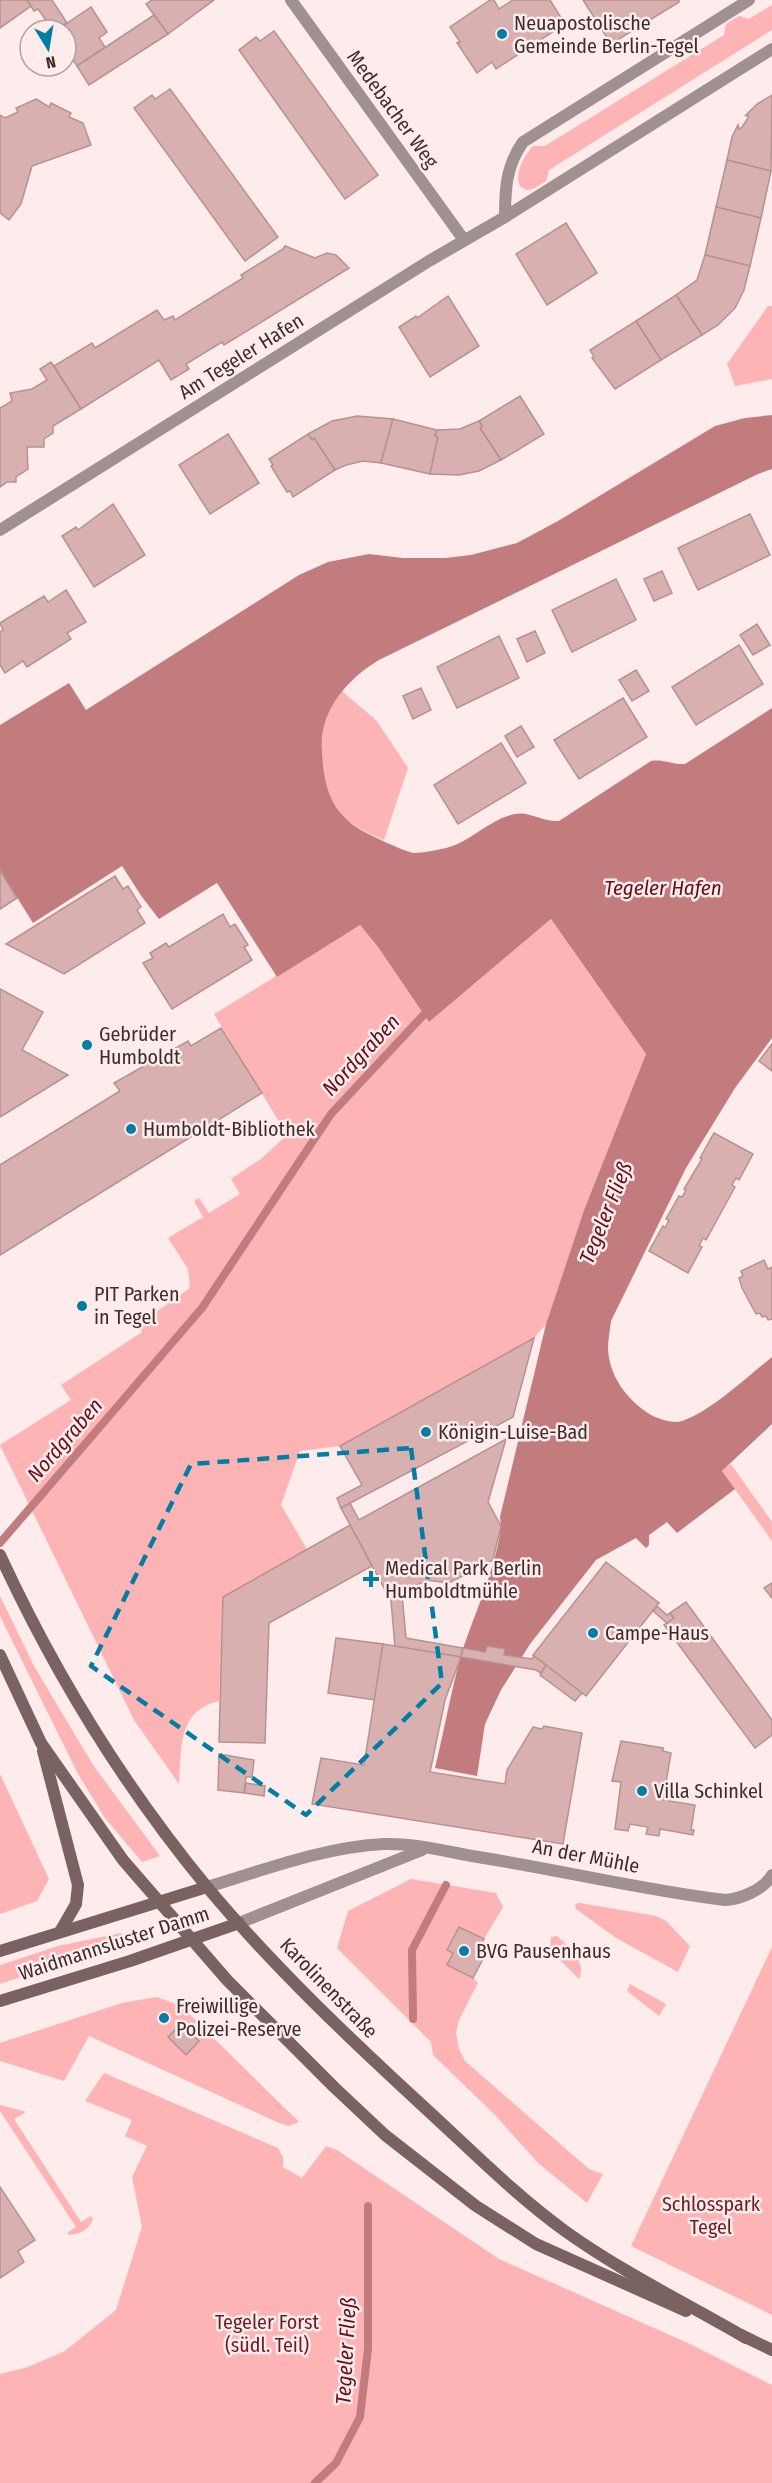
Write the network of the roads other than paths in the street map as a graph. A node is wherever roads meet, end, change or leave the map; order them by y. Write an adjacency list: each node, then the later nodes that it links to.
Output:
1 (291, 0): 5 (street, Medebacher Weg)
2 (749, 0): 4 (street)
3 (772, 49): 4 (street, Am Tegeler Hafen)
4 (505, 217): 5 (street, Am Tegeler Hafen)
5 (464, 240): 6 (street, Am Tegeler Hafen)
6 (0, 530)
7 (0, 1555): 12 (main road, Karolinenstraße)
8 (0, 1655): 9 (main road, Karolinenstraße)
9 (41, 1743): 13 (main road, Karolinenstraße); 15 (main road)
10 (426, 1848): 11 (street, An der Mühle); 12 (street, An der Mühle); 14 (street)
11 (772, 1875)
12 (207, 1887): 13 (main road, Waidmannsluster Damm); 14 (main road, Karolinenstraße)
13 (159, 1901): 15 (main road, Waidmannsluster Damm); 16 (main road, Karolinenstraße)
14 (239, 1923): 16 (main road, Waidmannsluster Damm); 19 (main road, Karolinenstraße)
15 (61, 1930): 17 (main road, Waidmannsluster Damm)
16 (192, 1939): 18 (main road, Waidmannsluster Damm); 19 (main road, Karolinenstraße)
17 (0, 1951)
18 (0, 2001)
19 (746, 2338): 20 (main road, Karolinenstraße)
20 (772, 2350)

